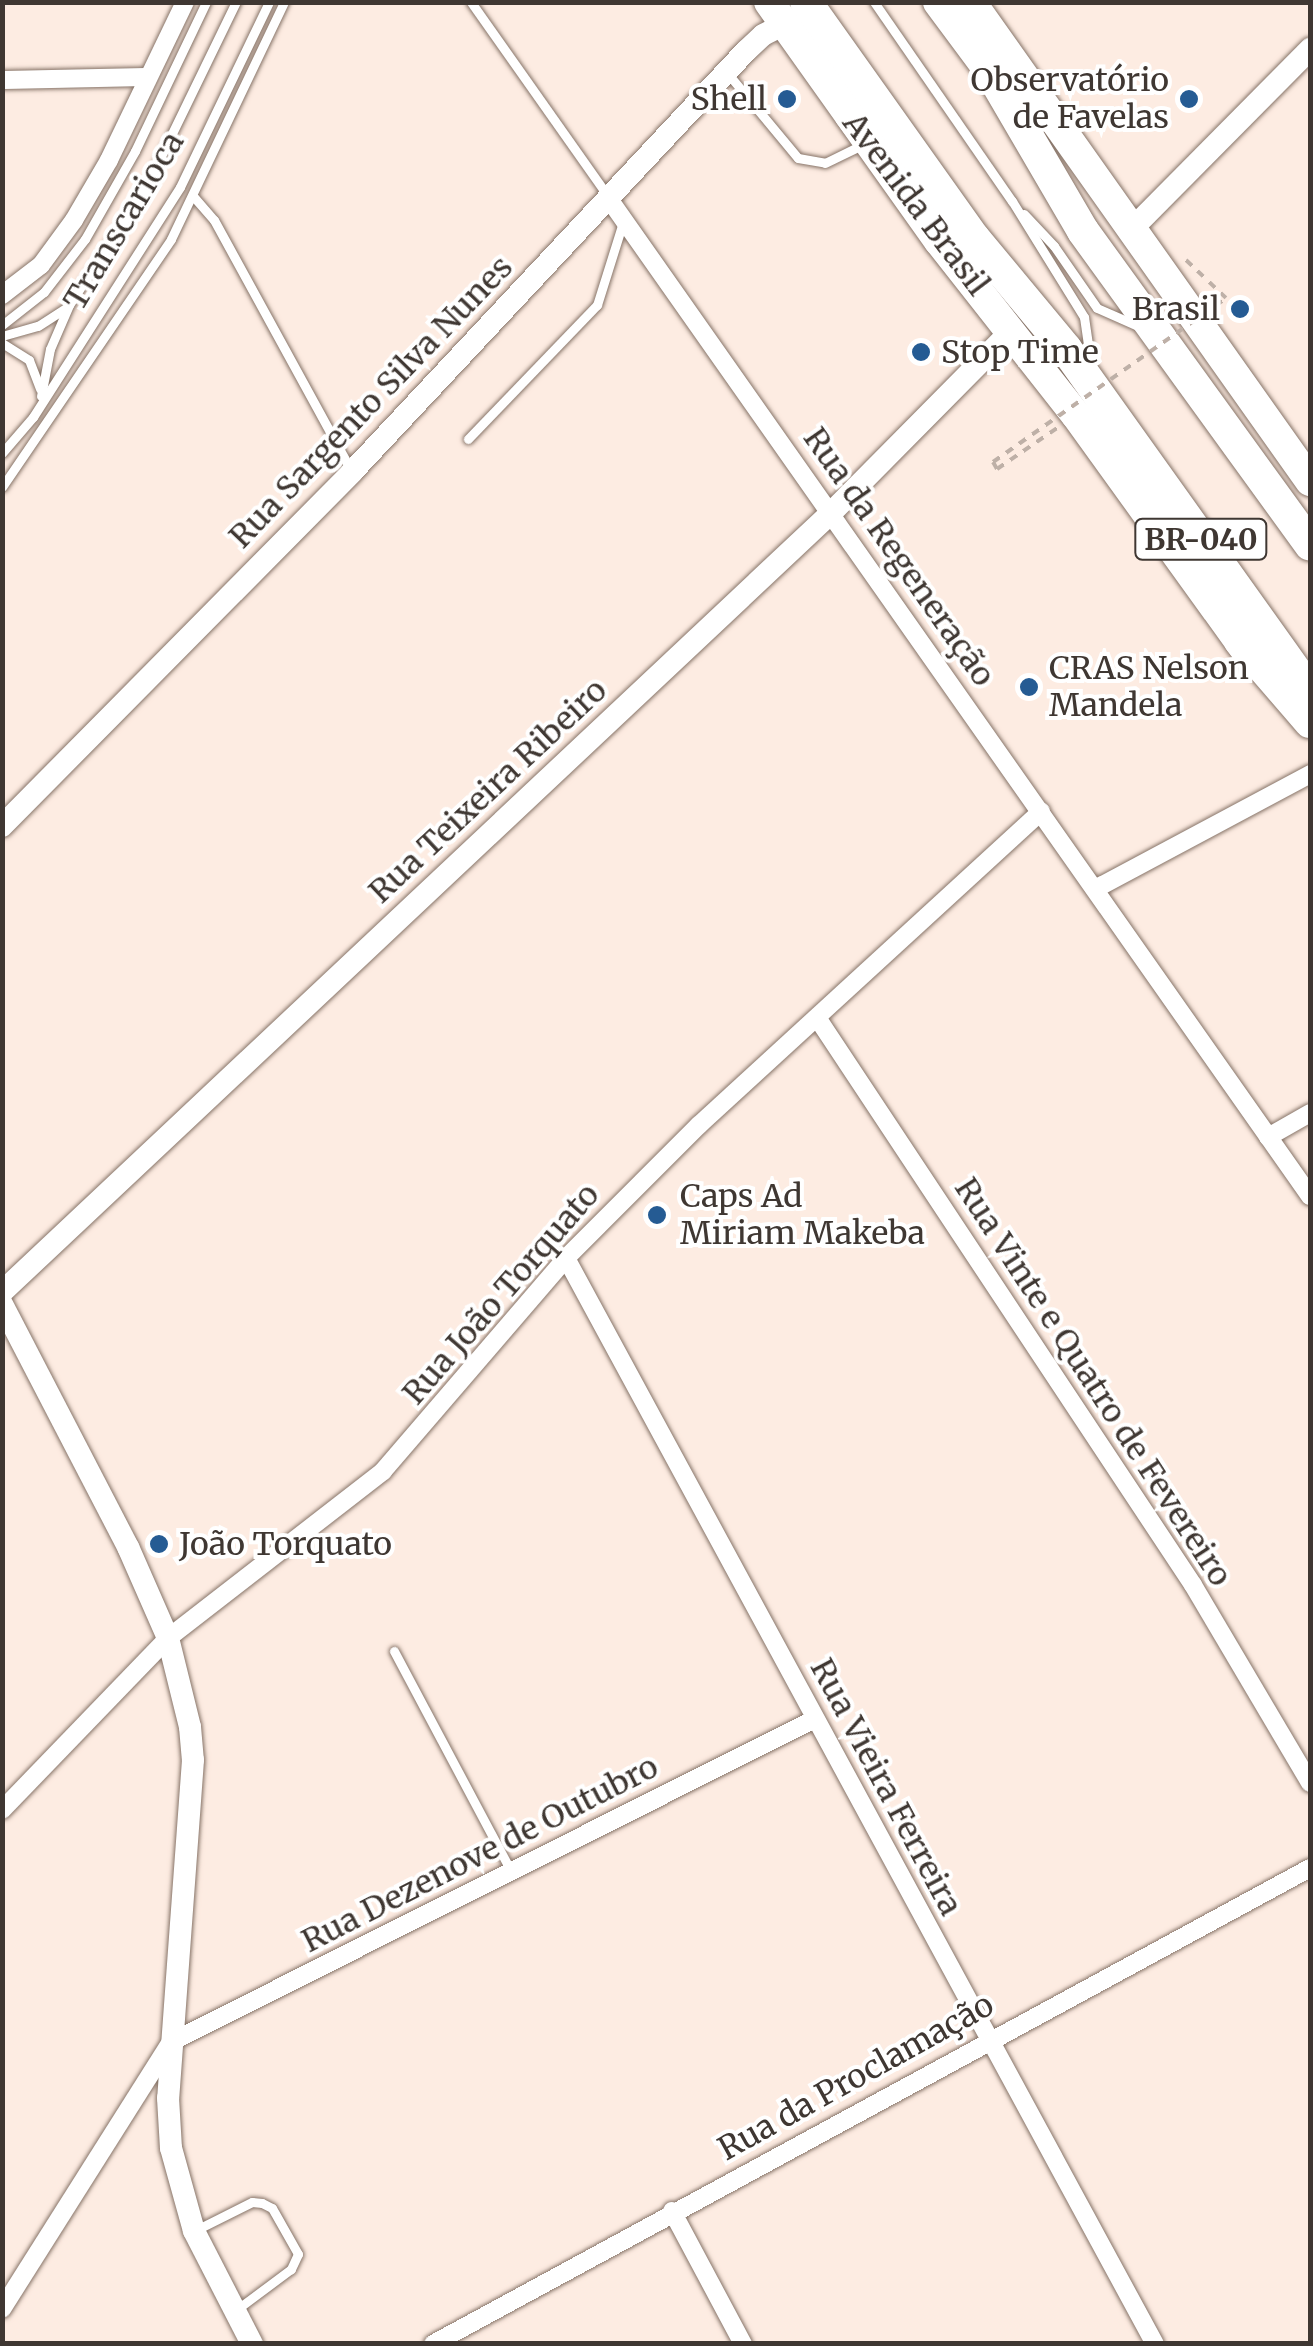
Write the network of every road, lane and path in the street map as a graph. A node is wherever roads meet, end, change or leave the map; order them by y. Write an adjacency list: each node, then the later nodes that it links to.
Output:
1 (185, 2): 13 (street)
2 (206, 2): 24 (lane, Transcarioca)
3 (236, 2): 23 (lane)
4 (269, 2): 29 (lane, Transcarioca)
5 (284, 2): 16 (lane)
6 (471, 2): 17 (lane, Rua da Regeneração)
7 (874, 2): 18 (lane)
8 (940, 2): 26 (highway, BR-040)
9 (971, 2): 20 (highway)
10 (786, 10): 12 (street, Rua Sargento Silva Nunes); 15 (highway, Avenida Brasil); 28 (highway, Avenida Brasil / BR-040)
11 (1307, 60): 20 (street)
12 (728, 72): 15 (lane); 17 (street, Rua Sargento Silva Nunes)
13 (148, 76): 14 (street); 21 (street)
14 (2, 80)
15 (868, 142): 25 (highway, Avenida Brasil)
16 (193, 196): 34 (lane); 36 (lane)
17 (609, 198): 19 (street, Rua da Regeneração); 34 (street, Rua Sargento Silva Nunes)
18 (1012, 200): 26 (lane); 28 (lane)
19 (624, 219): 31 (lane); 37 (street, Rua da Regeneração)
20 (1131, 230): 35 (highway)
21 (2, 295)
22 (1226, 298): 28 (path, bridge)
23 (70, 305): 27 (lane); 29 (lane)
24 (2, 325)
25 (1012, 330): 28 (highway, Avenida Brasil); 37 (street, Rua Teixeira Ribeiro)
26 (1163, 336): 38 (highway, BR-040)
27 (2, 339): 29 (lane)
28 (1084, 401): 39 (highway, Avenida Brasil); 40 (highway, Avenida Brasil / BR-040)
29 (36, 412): 30 (lane, Transcarioca)
30 (24, 428): 32 (lane); 33 (lane, Transcarioca)
31 (468, 438)
32 (2, 440)
33 (2, 454)
34 (352, 472): 45 (street, Rua Sargento Silva Nunes)
35 (1310, 482)
36 (2, 488)
37 (832, 512): 44 (street, Rua da Regeneração); 52 (street, Rua Teixeira Ribeiro)
38 (1310, 545)
39 (1240, 641): 41 (highway); 42 (highway, Avenida Brasil)
40 (1310, 690)
41 (1310, 722)
42 (1310, 744)
43 (1310, 774): 46 (street)
44 (1042, 812): 46 (street, Rua da Regeneração); 47 (street, Rua João Torquato)
45 (2, 826)
46 (1094, 889): 49 (street, Rua da Regeneração)
47 (818, 1018): 51 (street, Rua João Torquato); 57 (street, Rua Vinte e Quatro de Fevereiro)
48 (1310, 1112): 49 (street)
49 (1268, 1138): 50 (street, Rua da Regeneração)
50 (1310, 1196)
51 (566, 1258): 54 (street, Rua João Torquato); 56 (street, Rua Vieira Ferreira)
52 (2, 1292)
53 (2, 1304): 54 (street)
54 (168, 1638): 58 (street, Rua João Torquato); 62 (street)
55 (394, 1650): 60 (lane)
56 (815, 1719): 60 (street, Rua Dezenove de Outubro); 61 (street, Rua Vieira Ferreira)
57 (1310, 1783)
58 (2, 1810)
59 (1310, 1868): 61 (street, Rua da Proclamação)
60 (511, 1871): 62 (street, Rua Dezenove de Outubro)
61 (988, 2039): 63 (street, Rua da Proclamação); 70 (street, Rua Vieira Ferreira)
62 (172, 2042): 64 (street); 65 (street)
63 (672, 2211): 68 (street, Rua da Proclamação); 69 (street)
64 (194, 2231): 66 (street); 66 (lane)
65 (2, 2308)
66 (234, 2311): 67 (street)
67 (252, 2344)
68 (433, 2344)
69 (743, 2344)
70 (1155, 2344)

